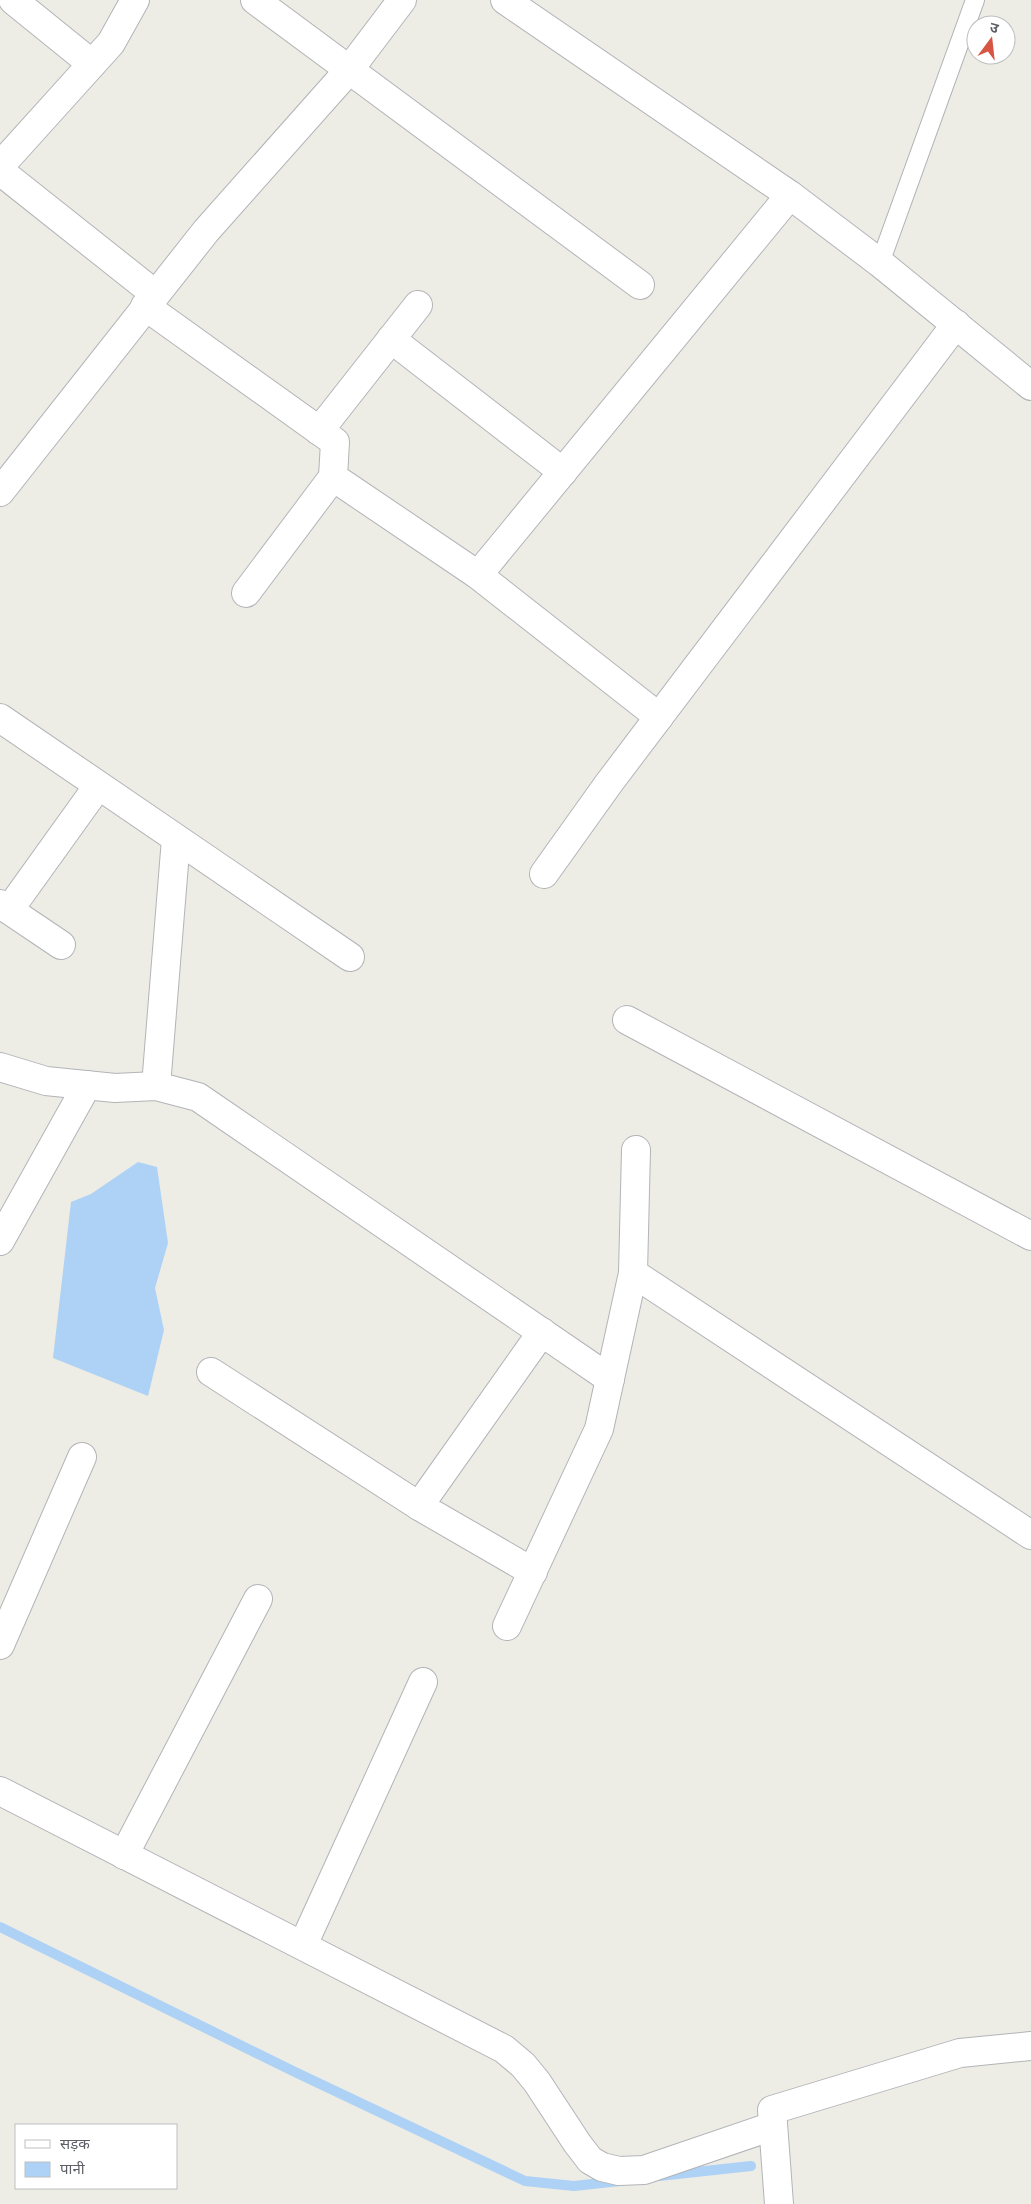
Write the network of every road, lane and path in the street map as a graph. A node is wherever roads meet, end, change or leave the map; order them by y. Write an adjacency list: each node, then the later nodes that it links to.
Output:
1 (13, 0): 7 (street)
2 (135, 0): 7 (street)
3 (255, 0): 8 (street)
4 (402, 0): 8 (street)
5 (505, 0): 11 (street)
6 (975, 0): 12 (lane)
7 (92, 64): 9 (street)
8 (349, 70): 13 (street); 14 (street)
9 (0, 166)
10 (0, 171): 14 (street)
11 (790, 195): 12 (street); 20 (street)
12 (880, 263): 16 (street)
13 (640, 285)
14 (150, 300): 19 (street); 22 (street)
15 (418, 305): 17 (street)
16 (956, 324): 18 (street); 25 (street)
17 (391, 338): 19 (street); 20 (street)
18 (1031, 386)
19 (319, 431): 21 (street)
20 (563, 472): 23 (street)
21 (333, 477): 23 (street); 24 (street)
22 (0, 492)
23 (478, 575): 25 (street)
24 (246, 593)
25 (659, 717): 29 (street)
26 (0, 718): 27 (street)
27 (98, 786): 28 (street); 30 (street)
28 (176, 838): 32 (street); 36 (street)
29 (544, 874)
30 (5, 907): 31 (street)
31 (60, 945)
32 (350, 958)
33 (627, 1020): 38 (street)
34 (0, 1067): 35 (street)
35 (87, 1085): 36 (street); 39 (street)
36 (156, 1086): 41 (street)
37 (636, 1150): 40 (street)
38 (1031, 1236)
39 (0, 1241)
40 (633, 1272): 43 (street); 46 (street)
41 (542, 1332): 43 (street); 45 (street)
42 (211, 1372): 45 (street)
43 (610, 1379): 47 (street)
44 (82, 1457): 50 (street)
45 (419, 1506): 47 (street)
46 (1029, 1528)
47 (534, 1572): 49 (street)
48 (258, 1599): 53 (street)
49 (507, 1626)
50 (0, 1645)
51 (423, 1682): 54 (street)
52 (0, 1791): 53 (street)
53 (124, 1855): 54 (street)
54 (302, 1945): 56 (street)
55 (1031, 2046): 56 (street)
56 (773, 2126): 57 (street)
57 (778, 2204)

